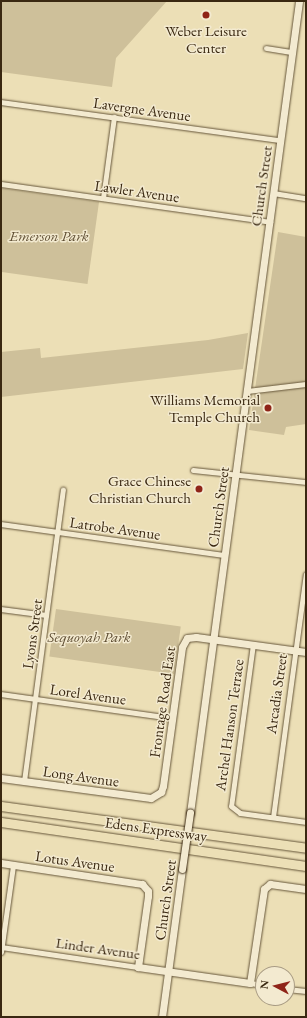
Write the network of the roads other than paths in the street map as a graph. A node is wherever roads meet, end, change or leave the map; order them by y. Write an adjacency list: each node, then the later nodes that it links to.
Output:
1 (299, 1): 3 (street, Church Street)
2 (266, 48): 3 (street)
3 (292, 52): 6 (street, Church Street)
4 (1, 102): 5 (street, Lavergne Avenue)
5 (114, 117): 6 (street, Lavergne Avenue); 9 (street)
6 (280, 140): 8 (street, Church Street)
7 (1, 184): 9 (street, Lawler Avenue)
8 (273, 193): 10 (street); 11 (street, Church Street)
9 (103, 198): 11 (street, Lawler Avenue)
10 (306, 198)
11 (270, 222): 13 (street, Church Street)
12 (306, 384): 13 (street)
13 (247, 391): 15 (street, Church Street)
14 (193, 470): 15 (street)
15 (236, 474): 16 (street); 20 (street, Church Street)
16 (306, 482)
17 (63, 490): 19 (street, Lyons Street)
18 (1, 524): 19 (street, Latrobe Avenue)
19 (58, 532): 20 (street, Latrobe Avenue); 23 (street, Lyons Street)
20 (225, 555): 24 (street, Church Street)
21 (306, 574): 26 (street, Arcadia Street)
22 (1, 609): 23 (street)
23 (46, 615): 29 (street, Lyons Street)
24 (214, 639): 25 (street, Frontage Road East); 30 (street, Frontage Road East); 45 (street, Church Street, bridge)
25 (253, 644): 26 (street, Frontage Road East); 35 (street, Archel Hanson Terrace)
26 (296, 650): 27 (street, Frontage Road East); 35 (street, Arcadia Street)
27 (306, 652)
28 (1, 694): 29 (street, Lorel Avenue)
29 (35, 698): 30 (street, Lorel Avenue); 32 (street, Lyons Street)
30 (172, 718): 33 (street, Frontage Road East)
31 (1, 778): 32 (street, Long Avenue)
32 (24, 781): 33 (street, Long Avenue)
33 (156, 796)
34 (1, 806): 38 (highway, Edens Expressway)
35 (273, 817): 37 (street)
36 (1, 822): 41 (highway, Edens Expressway)
37 (306, 822)
38 (306, 848)
39 (1, 863): 40 (street, Lotus Avenue)
40 (13, 864): 43 (street); 44 (street, Lotus Avenue)
41 (306, 866)
42 (306, 889): 46 (street)
43 (1, 949): 44 (street, Linder Avenue)
44 (138, 967): 45 (street, Linder Avenue)
45 (168, 971): 46 (street, Linder Avenue); 50 (street, Church Street)
46 (250, 983): 47 (street, Linder Avenue)
47 (255, 984)
48 (295, 989): 49 (street)
49 (306, 991)
50 (162, 1017)

